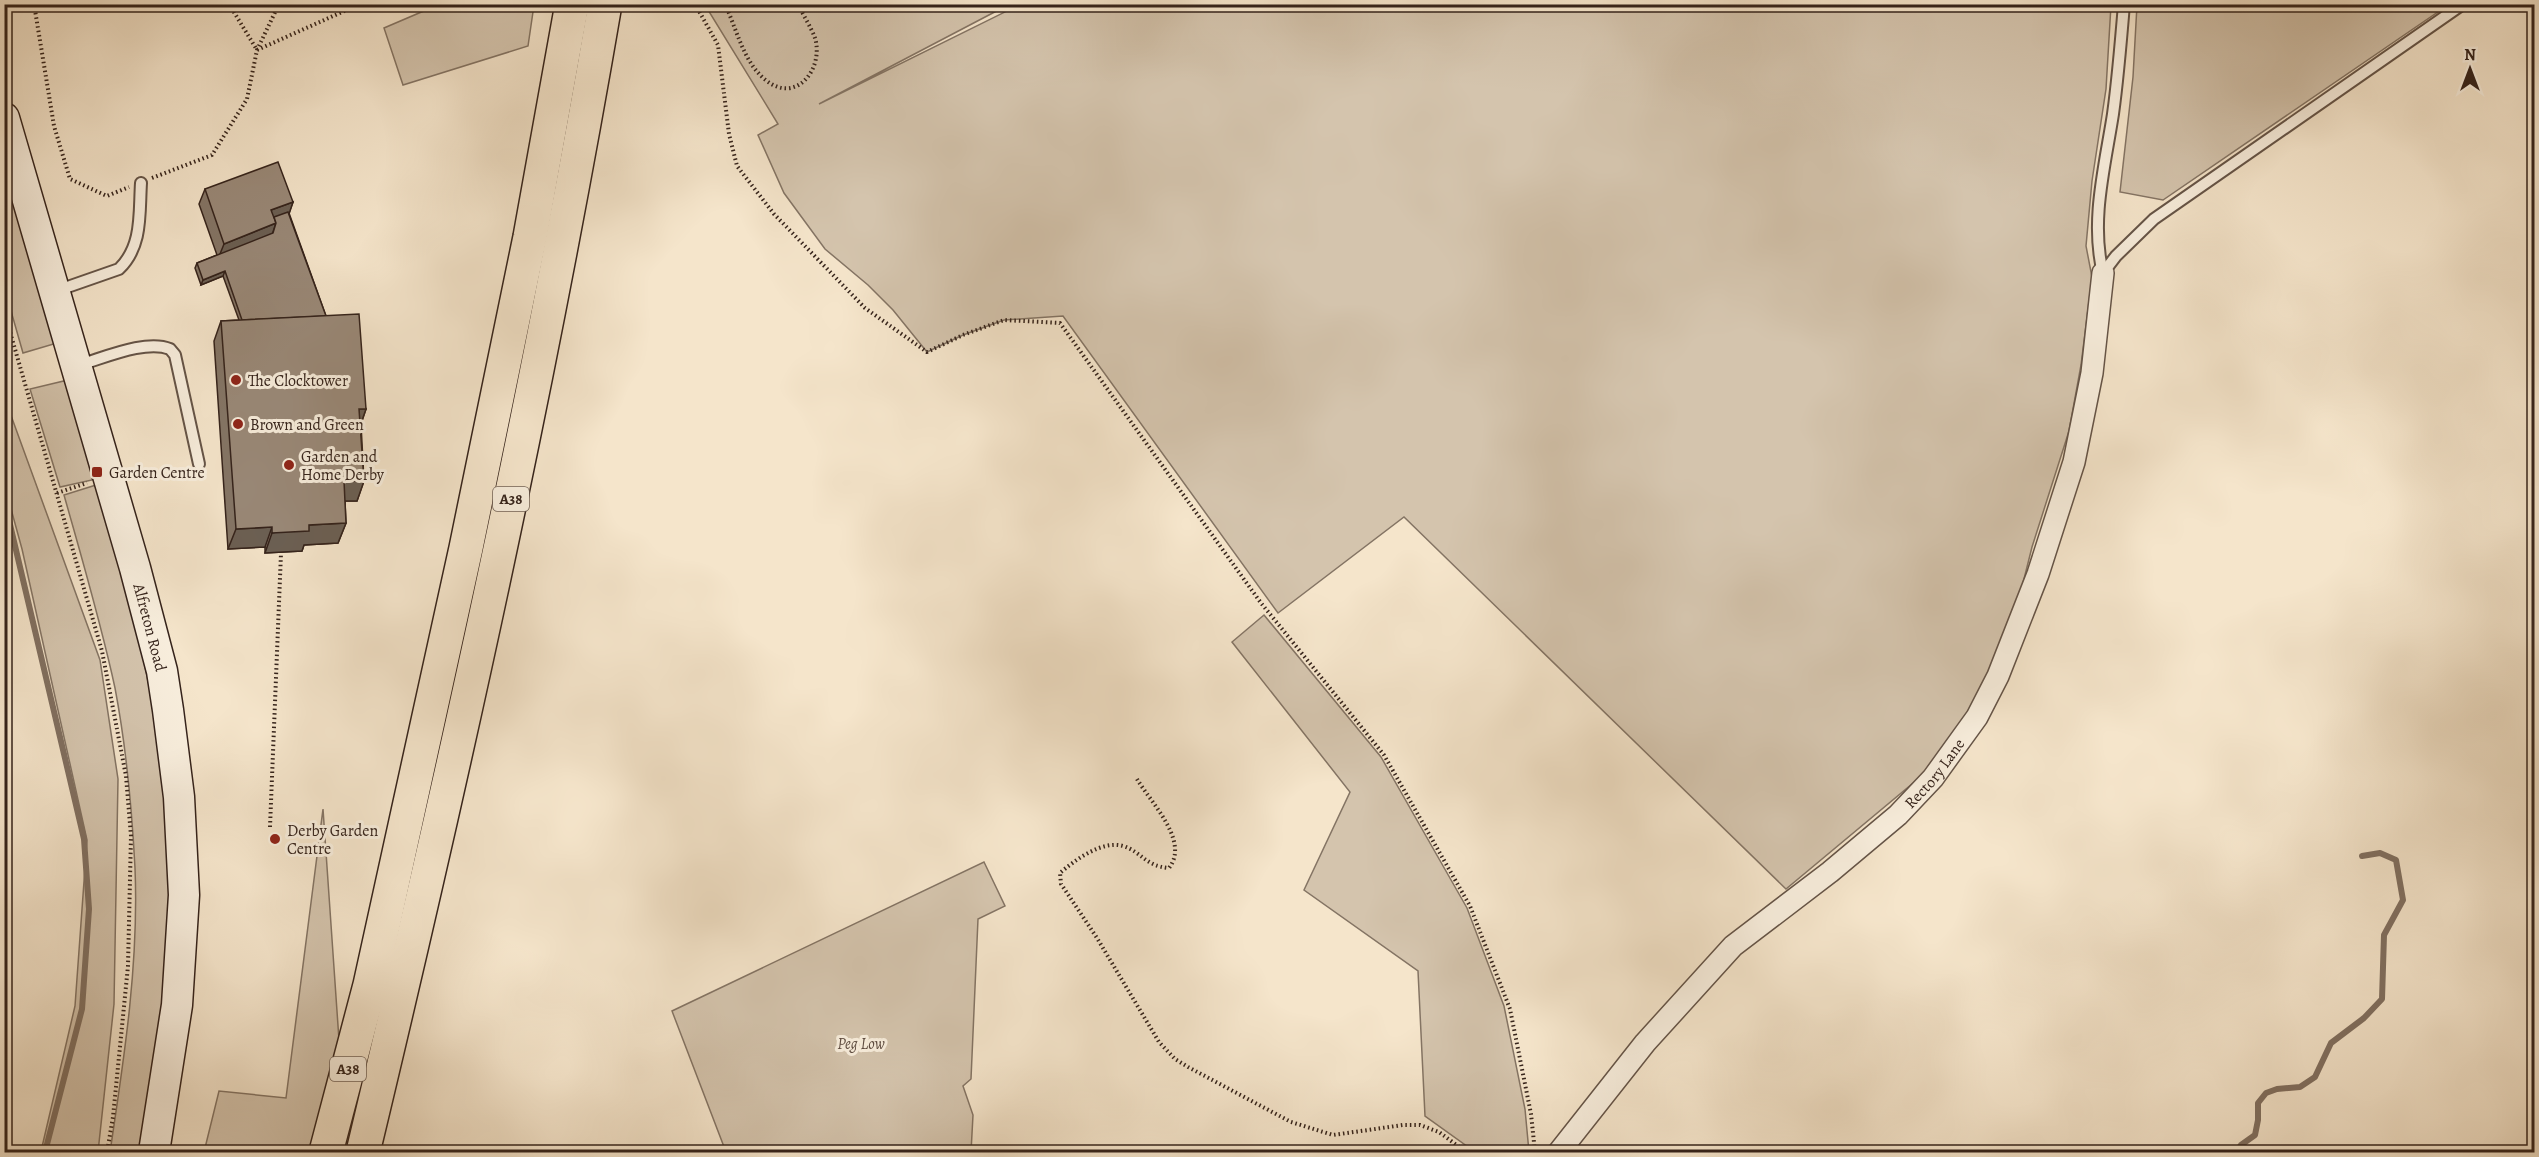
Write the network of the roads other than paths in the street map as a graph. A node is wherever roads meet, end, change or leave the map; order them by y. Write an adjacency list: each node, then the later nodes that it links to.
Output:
1 (572, 4): 12 (highway, A38)
2 (605, 4): 13 (highway, A38)
3 (2124, 4): 7 (lane)
4 (2463, 4): 7 (lane)
5 (4, 118): 8 (main road, Alfreton Road)
6 (141, 183): 8 (lane)
7 (2103, 273): 14 (street, Rectory Lane)
8 (54, 292): 9 (main road, Alfreton Road)
9 (76, 366): 10 (lane); 11 (main road, Alfreton Road)
10 (199, 464)
11 (154, 1152)
12 (326, 1152)
13 (363, 1152)
14 (1559, 1152)

